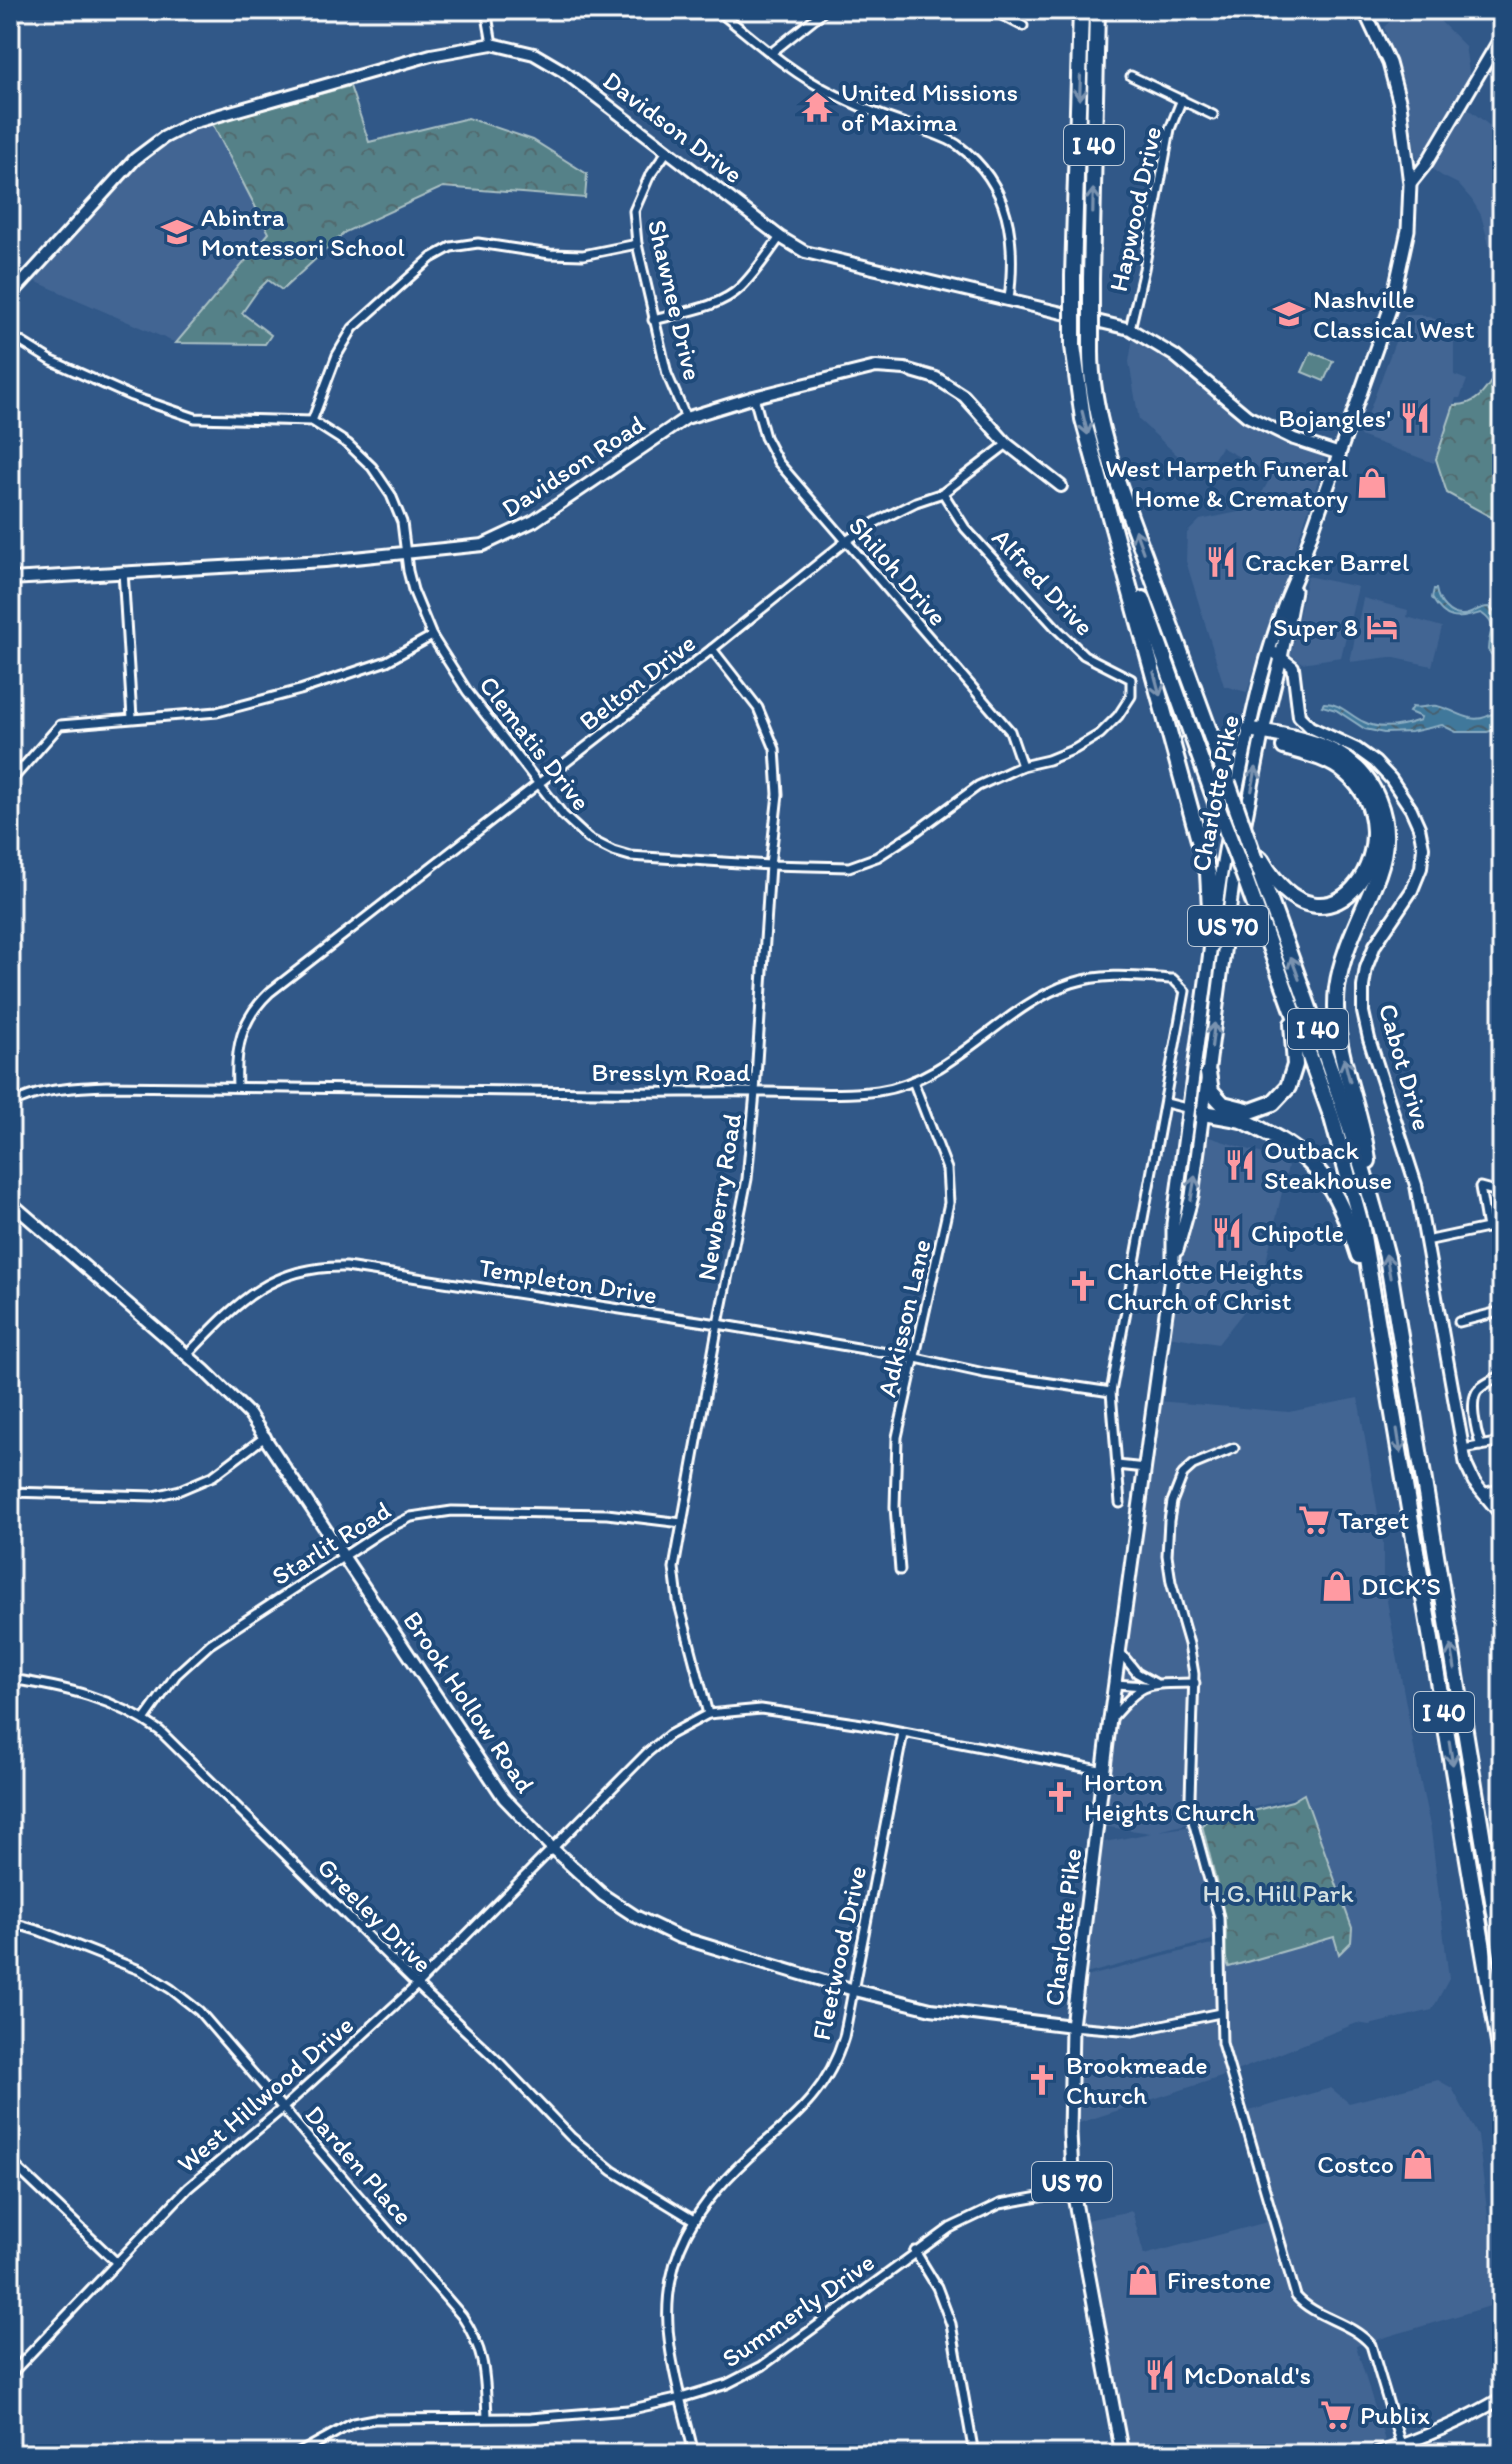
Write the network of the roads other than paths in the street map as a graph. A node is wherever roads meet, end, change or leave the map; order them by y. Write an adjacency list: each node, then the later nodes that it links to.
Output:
1 (486, 10): 10 (street)
2 (717, 10): 11 (street)
3 (825, 10): 11 (street)
4 (992, 10): 8 (street)
5 (1081, 10): 31 (highway, I 40, one-way to 31, bridge)
6 (1097, 10): 47 (highway, I 40, one-way to 6, bridge)
7 (1364, 10): 16 (main road, Charlotte Pike / US 70)
8 (1023, 26)
9 (1502, 35): 16 (street)
10 (492, 44): 15 (street, Davidson Drive); 19 (street, Davidson Drive)
11 (771, 53): 20 (street)
12 (1131, 76): 13 (street)
13 (1182, 99): 14 (street); 22 (street, Hapwood Drive)
14 (1213, 115)
15 (668, 150): 17 (street, Davidson Drive); 18 (street, Shawnee Drive)
16 (1410, 184): 28 (main road, Charlotte Pike / US 70)
17 (780, 237): 20 (street, Davidson Drive); 21 (street)
18 (637, 244): 21 (street, Shawnee Drive); 26 (street)
19 (10, 296)
20 (1009, 299): 22 (street, Davidson Drive)
21 (653, 320): 25 (street, Shawnee Drive)
22 (1130, 329): 28 (street, Davidson Drive)
23 (10, 335): 26 (street)
24 (754, 397): 25 (street, Davidson Road); 27 (street, Davidson Road); 32 (street, Shiloh Drive)
25 (686, 418): 33 (street, Davidson Road)
26 (312, 421): 33 (street, Clematis Drive)
27 (1007, 444): 29 (street, Davidson Road); 30 (street, Belton Drive)
28 (1340, 454): 35 (main road, Charlotte Pike / US 70)
29 (1061, 486)
30 (943, 493): 32 (street, Belton Drive); 41 (street, Alfred Drive)
31 (1107, 501): 49 (highway, one-way to 49); 50 (highway, I 40, bridge)
32 (846, 541): 38 (street, Belton Drive); 44 (street, Shiloh Drive)
33 (406, 553): 34 (street, Davidson Road); 37 (street, Clematis Drive)
34 (123, 571): 36 (street, Davidson Road); 42 (street)
35 (1296, 577): 39 (main road, Charlotte Pike / US 70); 40 (main road, Charlotte Pike / US 70)
36 (10, 579)
37 (432, 636): 42 (street); 46 (street, Clematis Drive)
38 (712, 649): 46 (street, Belton Drive); 48 (street, Newberry Road)
39 (1269, 649): 40 (street, Cabot Drive); 43 (main road, Charlotte Pike / US 70)
40 (1281, 658): 43 (main road, Charlotte Pike / US 70); 61 (street, Cabot Drive)
41 (1131, 679): 44 (street, Clematis Drive)
42 (132, 718): 45 (street)
43 (1255, 734): 47 (highway); 49 (main road, Charlotte Pike / US 70); 51 (main road, Charlotte Pike / US 70, one-way to 43); 59 (highway, one-way to 43)
44 (1022, 766): 48 (street, Clematis Drive)
45 (10, 782)
46 (538, 784): 48 (street, Clematis Drive); 53 (street, Belton Drive)
47 (1256, 856): 59 (highway, I 40, one-way to 47)
48 (770, 865): 54 (street, Newberry Road)
49 (1212, 944): 57 (main road, Charlotte Pike / US 70)
50 (1290, 1000): 51 (highway); 62 (highway, I 40)
51 (1208, 1073): 57 (main road, Charlotte Pike / US 70)
52 (913, 1081): 54 (street, Bresslyn Road); 55 (street, Bresslyn Road); 67 (street, Adkisson Lane)
53 (237, 1086): 54 (street, Bresslyn Road); 56 (street, Bresslyn Road)
54 (755, 1092): 65 (street, Newberry Road)
55 (1166, 1103): 57 (street); 69 (street)
56 (10, 1105)
57 (1196, 1111): 62 (highway); 76 (main road, Charlotte Pike / US 70)
58 (1502, 1193): 61 (street)
59 (1373, 1201): 98 (highway, I 40, one-way to 59)
60 (10, 1202): 66 (street, Brook Hollow Road)
61 (1426, 1241): 74 (street, Cabot Drive)
62 (1377, 1308): 103 (highway, I 40, one-way to 103)
63 (1502, 1311): 64 (street)
64 (1459, 1322)
65 (718, 1324): 66 (street, Templeton Drive); 67 (street, Templeton Drive); 82 (street, Newberry Road)
66 (187, 1355): 70 (street, Brook Hollow Road)
67 (916, 1358): 69 (street, Templeton Drive); 84 (street, Adkisson Lane)
68 (1502, 1375): 72 (street)
69 (1111, 1392): 75 (street)
70 (266, 1436): 78 (street); 83 (street, Brook Hollow Road)
71 (1502, 1442): 72 (street)
72 (1481, 1446): 74 (street)
73 (1234, 1448): 88 (street)
74 (1463, 1449): 79 (street, Cabot Drive)
75 (1117, 1465): 76 (street); 80 (street)
76 (1145, 1468): 85 (main road, Charlotte Pike / US 70)
77 (1502, 1488): 79 (street)
78 (10, 1492)
79 (1483, 1493): 81 (street, Cabot Drive)
80 (1120, 1503)
81 (1502, 1516)
82 (682, 1523): 83 (street, Starlit Road); 91 (street, Newberry Road)
83 (344, 1556): 93 (street, Starlit Road); 96 (street, Brook Hollow Road)
84 (900, 1570)
85 (1120, 1652): 87 (street); 89 (main road, Charlotte Pike / US 70)
86 (10, 1679): 93 (street, Greeley Drive)
87 (1155, 1683): 88 (street); 90 (street)
88 (1195, 1683): 101 (street)
89 (1115, 1684): 90 (street); 92 (main road, Charlotte Pike / US 70)
90 (1146, 1686): 92 (street)
91 (708, 1714): 94 (street); 96 (street, West Hillwood Drive)
92 (1110, 1719): 95 (main road, Charlotte Pike / US 70)
93 (144, 1720): 99 (street, Greeley Drive)
94 (903, 1733): 95 (street); 100 (street, Fleetwood Drive)
95 (1105, 1771): 102 (main road, Charlotte Pike / US 70)
96 (553, 1849): 99 (street, West Hillwood Drive); 100 (street, Brook Hollow Road)
97 (10, 1922): 104 (street, Darden Place)
98 (1502, 1955)
99 (417, 1985): 104 (street, West Hillwood Drive); 107 (street, Greeley Drive)
100 (854, 1990): 102 (street, Brook Hollow Road); 107 (street, Fleetwood Drive)
101 (1220, 2013): 102 (street); 114 (street)
102 (1072, 2026): 106 (main road, Charlotte Pike / US 70)
103 (1502, 2061)
104 (283, 2108): 109 (street, West Hillwood Drive); 113 (street, Darden Place)
105 (10, 2161): 109 (street)
106 (1073, 2191): 108 (street, Summerly Drive); 118 (main road, Charlotte Pike / US 70)
107 (692, 2219): 111 (street, Fleetwood Drive)
108 (915, 2251): 111 (street, Summerly Drive); 117 (street)
109 (117, 2263): 110 (street, West Hillwood Drive)
110 (10, 2375)
111 (681, 2398): 113 (street, Summerly Drive); 116 (street, Fleetwood Drive)
112 (1502, 2398): 114 (street)
113 (487, 2417): 115 (street, Summerly Drive)
114 (1401, 2445): 119 (street)
115 (297, 2454)
116 (694, 2454)
117 (974, 2454)
118 (1122, 2454)
119 (1376, 2454)

